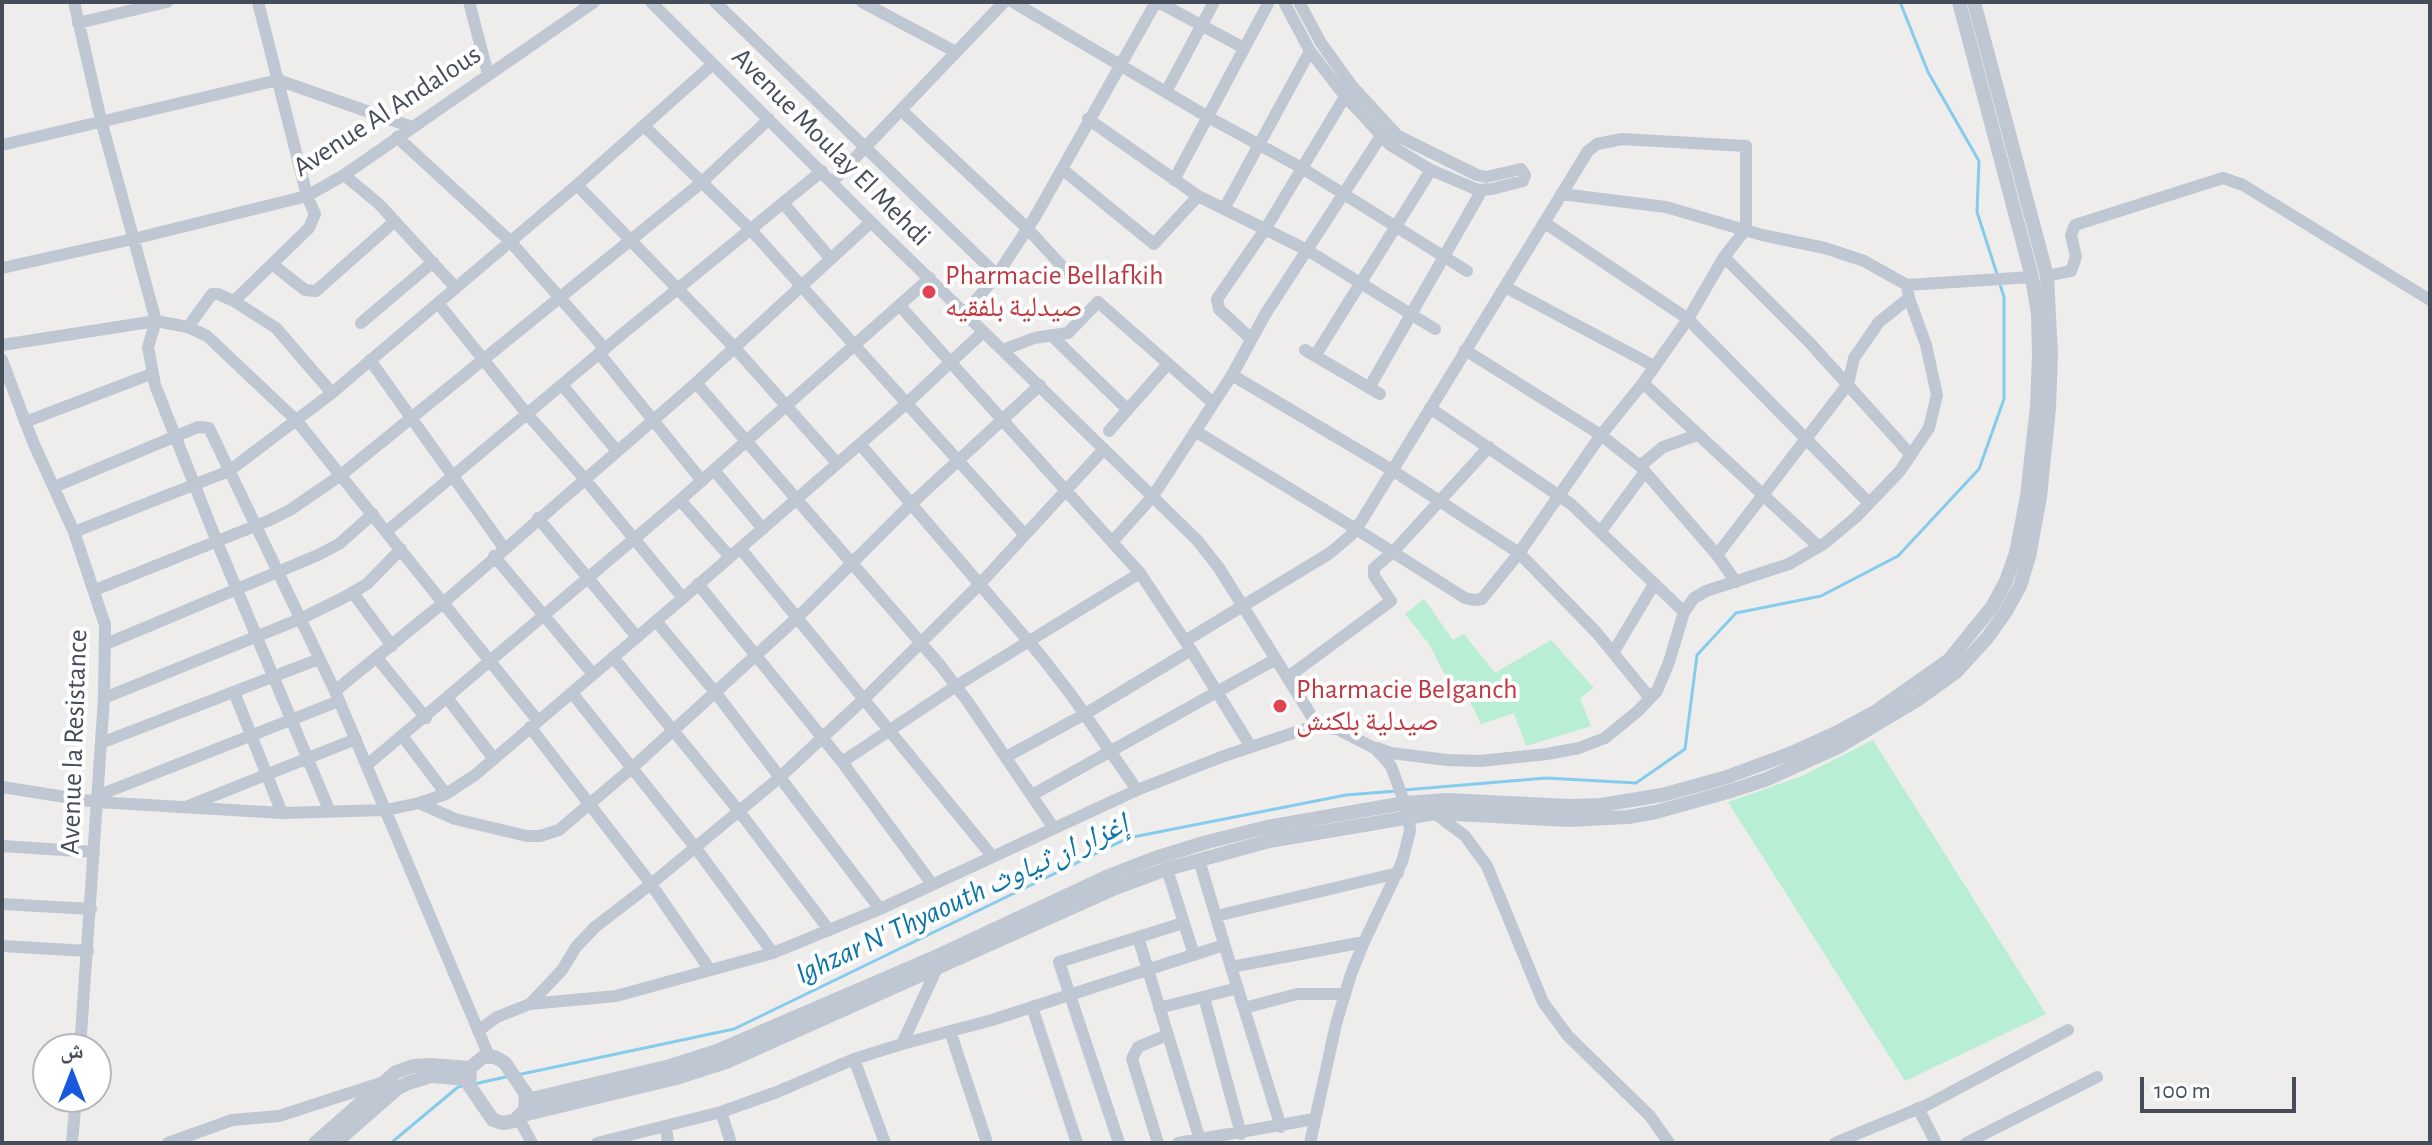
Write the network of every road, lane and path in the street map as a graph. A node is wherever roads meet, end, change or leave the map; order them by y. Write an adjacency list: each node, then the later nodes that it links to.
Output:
1 (74, 2): 18 (street)
2 (167, 2): 18 (street)
3 (258, 2): 26 (street)
4 (469, 2): 25 (street)
5 (594, 2): 25 (street, Avenue Al Andalous)
6 (651, 2): 23 (street, Avenue Moulay El Mehdi)
7 (715, 2): 40 (street)
8 (862, 2): 22 (street)
9 (1004, 2): 22 (street)
10 (1013, 2): 24 (street)
11 (1157, 2): 19 (street); 24 (street)
12 (1214, 2): 19 (street)
13 (1269, 2): 20 (street)
14 (1284, 2): 21 (street)
15 (1299, 2): 27 (street)
16 (1959, 2): 78 (street)
17 (1974, 2): 78 (street)
18 (78, 23): 33 (street)
19 (1201, 25): 20 (street); 28 (street)
20 (1244, 48): 30 (street)
21 (1310, 51): 27 (street); 39 (street)
22 (956, 52): 29 (street)
23 (713, 64): 31 (street, Avenue Moulay El Mehdi); 34 (street)
24 (1120, 64): 28 (street); 32 (street)
25 (488, 74): 35 (street, Avenue Al Andalous)
26 (278, 80): 33 (street); 35 (street); 53 (street)
27 (1348, 91): 36 (street); 41 (street)
28 (1166, 92): 30 (street)
29 (901, 110): 40 (street); 61 (street)
30 (1208, 117): 39 (street); 46 (street)
31 (769, 119): 44 (street, Avenue Moulay El Mehdi); 48 (street)
32 (1088, 119): 42 (street); 46 (street)
33 (101, 120): 38 (street); 65 (street)
34 (644, 126): 48 (street); 49 (street)
35 (412, 127): 37 (street, Avenue Al Andalous)
36 (1384, 132): 43 (street); 50 (street); 51 (street)
37 (397, 137): 45 (street, Avenue Al Andalous); 67 (street)
38 (2, 145)
39 (1261, 146): 41 (street); 56 (street)
40 (866, 149): 47 (street); 76 (street)
41 (1302, 168): 51 (street); 62 (street)
42 (1062, 169): 54 (street); 61 (street)
43 (1431, 170): 50 (street); 60 (street)
44 (822, 171): 47 (street, Avenue Moulay El Mehdi); 55 (street)
45 (344, 175): 53 (street, Avenue Al Andalous); 57 (street)
46 (1174, 180): 54 (street)
47 (832, 182): 58 (street, Avenue Moulay El Mehdi)
48 (701, 183): 64 (street); 66 (street)
49 (577, 185): 66 (street); 67 (street)
50 (1482, 190): 69 (street)
51 (1344, 194): 60 (street); 68 (street)
52 (1561, 194): 59 (street); 63 (street); 63 (street)
53 (307, 196): 65 (street, Avenue Al Andalous); 73 (street)
54 (1198, 196): 56 (street)
55 (783, 203): 64 (street); 71 (street)
56 (1224, 209): 62 (street)
57 (395, 221): 72 (street); 73 (street)
58 (871, 222): 71 (street); 79 (street, Avenue Moulay El Mehdi)
59 (1545, 223): 83 (street); 93 (street)
60 (1395, 225): 69 (street); 80 (street)
61 (1027, 228): 76 (street); 77 (street)
62 (1266, 228): 68 (street); 100 (street)
63 (1746, 229): 70 (street); 85 (street)
64 (751, 230): 82 (street); 84 (street)
65 (133, 239): 74 (street, Avenue Al Andalous); 94 (street)
66 (631, 239): 84 (street); 86 (street)
67 (509, 240): 81 (street); 86 (street)
68 (1307, 250): 80 (street); 100 (street)
69 (1444, 256): 75 (street); 92 (street)
70 (1724, 257): 93 (street); 117 (street)
71 (831, 259): 82 (street)
72 (433, 262): 81 (street); 95 (street)
73 (272, 264): 88 (street)
74 (2, 268)
75 (1467, 271)
76 (997, 275): 91 (street)
77 (1070, 275)
78 (2040, 276): 85 (street); 87 (street); 256 (street)
79 (930, 278): 90 (street); 91 (street, Avenue Moulay El Mehdi)
80 (1361, 283): 92 (street); 92 (street)
81 (455, 287): 89 (street)
82 (803, 287): 102 (street); 103 (street)
83 (1505, 287): 105 (street); 112 (street)
84 (677, 289): 103 (street); 106 (street)
85 (1908, 291): 117 (street); 143 (street)
86 (561, 299): 106 (street); 109 (street)
87 (2430, 300)
88 (234, 301): 96 (street); 120 (street)
89 (438, 303): 108 (street); 109 (street)
90 (900, 306): 102 (street); 110 (street)
91 (965, 313): 98 (street, Avenue Moulay El Mehdi)
92 (1412, 314): 97 (street)
93 (1688, 319): 112 (street); 137 (street)
94 (156, 321): 96 (street); 101 (street); 113 (street)
95 (361, 323)
96 (188, 327): 129 (street)
97 (1435, 329)
98 (983, 332): 104 (street, Avenue Moulay El Mehdi); 110 (street)
99 (1053, 337): 104 (street); 111 (street); 125 (street)
100 (1251, 339): 114 (street)
101 (2, 345)
102 (856, 345): 121 (street); 123 (street)
103 (734, 347): 115 (street); 123 (street)
104 (1003, 350): 119 (street, Avenue Moulay El Mehdi)
105 (1465, 350): 124 (street); 134 (street)
106 (602, 351): 118 (street); 130 (street)
107 (2, 360): 131 (street, Avenue la Resistance)
108 (370, 360): 120 (street); 127 (street)
109 (482, 360): 126 (street); 127 (street)
110 (951, 362): 121 (street); 128 (street)
111 (1167, 365): 122 (street); 125 (street)
112 (1654, 366): 116 (street)
113 (151, 374): 131 (street); 136 (street)
114 (1232, 375): 122 (street); 147 (street)
115 (696, 383): 130 (street); 138 (street)
116 (1643, 383): 134 (street); 135 (street)
117 (1848, 384): 137 (street); 143 (street)
118 (562, 385): 126 (street); 142 (street)
119 (1040, 385): 128 (street); 141 (street, Avenue Moulay El Mehdi)
120 (332, 393): 129 (street)
121 (907, 403): 139 (street); 144 (street)
122 (1213, 403): 133 (street)
123 (786, 405): 138 (street); 145 (street)
124 (1430, 408): 140 (street); 147 (street)
125 (1128, 410): 132 (street)
126 (527, 414): 151 (street); 152 (street)
127 (410, 417): 150 (street); 151 (street)
128 (1004, 419): 144 (street); 156 (street)
129 (296, 420): 149 (street); 150 (street)
130 (653, 420): 142 (street); 153 (street)
131 (25, 422): 155 (street, Avenue la Resistance)
132 (1109, 431)
133 (1195, 431): 159 (street); 169 (street)
134 (1601, 435): 148 (street); 157 (street)
135 (1697, 435): 148 (street); 158 (street)
136 (175, 436): 149 (street); 154 (street); 155 (street)
137 (1806, 440): 158 (street); 163 (street)
138 (748, 441): 146 (street); 160 (street)
139 (860, 444): 145 (street); 164 (street)
140 (1489, 447): 157 (street); 162 (street)
141 (1104, 449): 156 (street); 159 (street, Avenue Moulay El Mehdi)
142 (617, 451): 152 (street)
143 (1911, 455): 163 (street)
144 (958, 462): 164 (street); 173 (street)
145 (837, 463): 160 (street)
146 (714, 470): 153 (street); 168 (street)
147 (1392, 470): 162 (street); 169 (street)
148 (1642, 470): 171 (street); 183 (street)
149 (229, 471): 154 (street); 167 (street)
150 (341, 475): 165 (street); 167 (street)
151 (452, 478): 170 (street); 179 (street)
152 (584, 478): 166 (street); 174 (street)
153 (702, 481): 161 (street)
154 (195, 486): 172 (street); 175 (street)
155 (54, 487): 172 (street, Avenue la Resistance)
156 (1066, 492): 173 (street); 176 (street)
157 (1560, 495): 171 (street); 182 (street)
158 (1762, 495): 177 (street); 183 (street)
159 (1153, 496): 176 (street); 197 (street, Avenue Moulay El Mehdi)
160 (797, 498): 168 (street); 184 (street)
161 (680, 500): 174 (street); 180 (street)
162 (1439, 502): 181 (street); 182 (street)
163 (1869, 503): 177 (street)
164 (911, 504): 184 (street); 191 (street)
165 (373, 514): 170 (street); 186 (street)
166 (538, 518): 179 (street); 187 (street)
167 (255, 526): 175 (street); 186 (street)
168 (763, 529): 180 (street)
169 (1356, 529): 181 (street); 197 (street)
170 (387, 531): 178 (street)
171 (1601, 531): 190 (street)
172 (74, 532): 192 (street, Avenue la Resistance)
173 (1025, 535): 191 (street)
174 (635, 539): 187 (street); 195 (street)
175 (217, 542): 192 (street); 193 (street)
176 (1112, 542): 185 (street)
177 (1819, 547): 188 (street)
178 (401, 549): 194 (street); 196 (street)
179 (499, 552): 196 (street); 199 (street)
180 (735, 552): 189 (street); 200 (street)
181 (1393, 552): 182 (street); 219 (street)
182 (1519, 553): 210 (street)
183 (1717, 555): 188 (street)
184 (853, 562): 200 (street); 206 (street)
185 (1140, 573): 205 (street); 209 (street)
186 (278, 574): 193 (street); 201 (street)
187 (589, 579): 199 (street); 204 (street)
188 (1736, 582): 198 (street)
189 (698, 584): 195 (street); 211 (street)
190 (1654, 584): 198 (street); 210 (street)
191 (979, 585): 205 (street); 206 (street)
192 (95, 590): 207 (street, Avenue la Resistance)
193 (238, 591): 203 (street); 207 (street)
194 (353, 593): 201 (street); 208 (street)
195 (683, 598): 202 (street)
196 (443, 603): 208 (street); 216 (street)
197 (1243, 608): 209 (street); 215 (street, Avenue Moulay El Mehdi)
198 (1684, 612): 228 (street)
199 (544, 617): 216 (street); 217 (street)
200 (798, 617): 211 (street); 227 (street)
201 (300, 619): 203 (street); 214 (street)
202 (656, 621): 204 (street); 222 (street)
203 (257, 636): 218 (street); 226 (street)
204 (637, 637): 212 (street)
205 (1029, 642): 220 (street); 230 (street)
206 (921, 643): 220 (street); 227 (street)
207 (106, 644): 226 (street, Avenue la Resistance)
208 (392, 646): 213 (street)
209 (1188, 646): 223 (street); 230 (street)
210 (1613, 653): 228 (street)
211 (756, 656): 222 (street); 239 (street)
212 (613, 657): 217 (street); 235 (street)
213 (377, 658): 225 (street); 231 (street)
214 (319, 659): 218 (street); 225 (street)
215 (1276, 659): 219 (street, Avenue Moulay El Mehdi); 223 (street)
216 (490, 661): 229 (street); 233 (street)
217 (593, 674): 224 (street)
218 (274, 677): 221 (street); 232 (street)
219 (1288, 677): 234 (street, Avenue Moulay El Mehdi)
220 (956, 686): 236 (street); 245 (street)
221 (234, 692): 237 (street); 241 (street)
222 (715, 692): 235 (street); 252 (street)
223 (1217, 692): 243 (street); 244 (street)
224 (572, 693): 233 (street); 250 (street)
225 (337, 696): 232 (street); 240 (street)
226 (104, 698): 241 (street, Avenue la Resistance)
227 (865, 698): 236 (street); 239 (street)
228 (1650, 698): 242 (street)
229 (448, 699): 231 (street); 247 (street)
230 (1085, 714): 244 (street); 245 (street)
231 (426, 718): 238 (street)
232 (293, 720): 237 (street); 246 (street)
233 (534, 724): 247 (street); 261 (street)
234 (1317, 725): 242 (street); 243 (street)
235 (674, 731): 250 (street); 265 (street)
236 (892, 731): 248 (street); 273 (street)
237 (252, 736): 251 (street); 258 (street)
238 (403, 737): 249 (street); 255 (street)
239 (822, 738): 248 (street); 252 (street)
240 (356, 739): 246 (street); 249 (street)
241 (101, 743): 258 (street, Avenue la Resistance)
242 (1367, 745): 262 (street)
243 (1251, 747): 254 (street)
244 (1111, 752): 254 (street); 257 (street)
245 (1006, 757): 257 (street)
246 (308, 758): 251 (street); 266 (street)
247 (494, 759): 255 (street)
248 (842, 762): 278 (street)
249 (367, 765): 264 (street)
250 (633, 767): 261 (street); 271 (street)
251 (268, 774): 263 (street); 267 (street)
252 (779, 778): 265 (street); 281 (street)
253 (2, 787): 258 (street)
254 (1137, 790): 269 (street)
255 (446, 794): 260 (street)
256 (1694, 794): 259 (street); 268 (street)
257 (1032, 795): 269 (street)
258 (97, 799): 263 (street); 272 (street, Avenue la Resistance)
259 (1422, 802): 262 (street); 268 (street)
260 (419, 803): 261 (street); 264 (street)
261 (591, 804): 277 (street)
262 (1405, 805): 268 (street); 274 (street); 276 (street); 315 (street)
263 (184, 808): 267 (street)
264 (386, 810): 266 (street); 305 (street)
265 (739, 811): 271 (street); 284 (street)
266 (330, 812): 267 (street)
267 (282, 813)
268 (1435, 813): 341 (street)
269 (1053, 827): 273 (street)
270 (2, 846): 272 (street)
271 (695, 847): 277 (street); 290 (street)
272 (94, 852): 280 (street, Avenue la Resistance)
273 (992, 856): 278 (street)
274 (1199, 860): 275 (street); 282 (street)
275 (1167, 869): 283 (street); 293 (street)
276 (1398, 873): 282 (street); 286 (street)
277 (651, 884): 295 (street); 300 (street)
278 (932, 884): 281 (street)
279 (2, 904): 280 (street)
280 (91, 909): 289 (street, Avenue la Resistance)
281 (880, 909): 284 (street)
282 (1216, 916): 287 (street)
283 (1183, 923): 285 (street); 291 (street)
284 (829, 930): 290 (street)
285 (1138, 937): 294 (street); 297 (street)
286 (1364, 942): 292 (street); 298 (street)
287 (1224, 945): 291 (street); 292 (street)
288 (2, 946): 289 (street)
289 (88, 951): 307 (street, Avenue la Resistance)
290 (773, 953): 295 (street)
291 (1194, 955): 294 (street)
292 (1231, 967): 296 (street)
293 (937, 968): 309 (street); 319 (street)
294 (1148, 968): 297 (street); 302 (street)
295 (710, 970): 300 (street)
296 (1238, 988): 299 (street); 303 (street)
297 (1071, 993): 301 (street); 337 (street)
298 (1345, 994): 303 (street); 320 (street)
299 (1204, 997): 302 (street); 323 (street)
300 (530, 1004): 305 (street)
301 (1032, 1007): 306 (street); 336 (street)
302 (1159, 1008): 308 (street)
303 (1244, 1008): 322 (street)
304 (2068, 1030): 316 (street)
305 (478, 1031): 310 (street)
306 (950, 1031): 309 (street); 335 (street)
307 (81, 1033)
308 (1167, 1035): 324 (street); 338 (street)
309 (902, 1044): 311 (street)
310 (489, 1056): 312 (street); 315 (street)
311 (854, 1059): 317 (street); 334 (street)
312 (469, 1073): 314 (street); 319 (street); 329 (street)
313 (2097, 1077): 344 (street)
314 (381, 1083): 327 (street); 328 (street)
315 (527, 1100): 319 (street)
316 (1918, 1108): 342 (street); 343 (street)
317 (721, 1112): 321 (street); 333 (street)
318 (75, 1113): 325 (street)
319 (521, 1117): 330 (street)
320 (1314, 1119): 322 (street); 340 (street)
321 (666, 1126): 331 (street); 332 (street)
322 (1281, 1127): 323 (street)
323 (1241, 1134): 324 (street)
324 (1200, 1140): 339 (street)
325 (72, 1142): 326 (street)
326 (87, 1143)
327 (168, 1143)
328 (315, 1143)
329 (335, 1143)
330 (532, 1143)
331 (597, 1143)
332 (668, 1143)
333 (731, 1143)
334 (885, 1143)
335 (987, 1143)
336 (1077, 1143)
337 (1119, 1143)
338 (1158, 1143)
339 (1178, 1143)
340 (1310, 1143)
341 (1669, 1143)
342 (1835, 1143)
343 (1936, 1143)
344 (1966, 1143)

